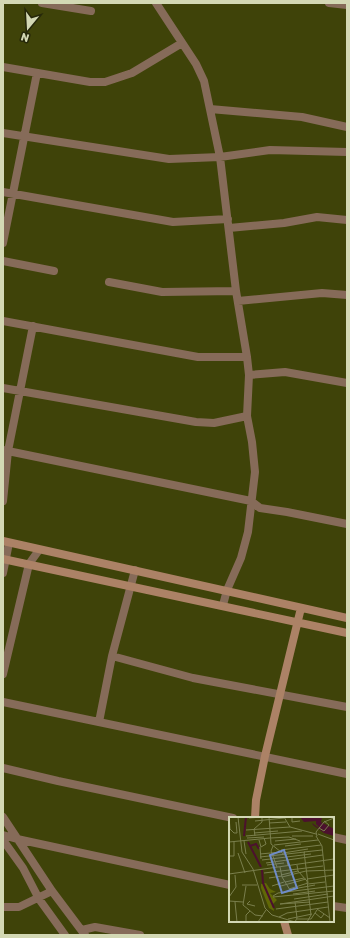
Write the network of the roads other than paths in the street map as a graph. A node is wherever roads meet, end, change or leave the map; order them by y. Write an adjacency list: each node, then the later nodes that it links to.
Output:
1 (42, 3): 5 (street)
2 (156, 3): 6 (street)
3 (329, 3): 4 (street)
4 (347, 5)
5 (90, 10)
6 (182, 43): 8 (street); 9 (street)
7 (3, 67): 8 (street)
8 (37, 73): 12 (street)
9 (210, 109): 10 (street); 14 (street)
10 (347, 127)
11 (3, 133): 12 (street)
12 (24, 136): 14 (street); 16 (street)
13 (347, 152): 14 (street)
14 (220, 157): 17 (street)
15 (3, 192): 16 (street)
16 (13, 194): 17 (street); 20 (street)
17 (228, 219): 19 (street)
18 (347, 220): 19 (street)
19 (229, 228): 24 (street)
20 (3, 243)
21 (3, 261): 22 (street)
22 (54, 271)
23 (109, 282): 24 (street)
24 (236, 291): 26 (street)
25 (347, 295): 26 (street)
26 (238, 301): 29 (street)
27 (3, 322): 28 (street)
28 (33, 326): 29 (street); 33 (street)
29 (247, 357): 30 (street)
30 (249, 375): 31 (street); 34 (street)
31 (347, 383)
32 (3, 388): 33 (street)
33 (21, 391): 34 (street); 35 (street)
34 (246, 416): 37 (street)
35 (5, 450): 36 (street); 37 (street)
36 (3, 501)
37 (251, 501): 38 (street); 46 (street)
38 (347, 524)
39 (6, 542): 40 (street); 41 (street)
40 (39, 550): 42 (street); 43 (street)
41 (4, 560): 42 (street); 44 (street)
42 (29, 564): 45 (street); 53 (street)
43 (135, 570): 45 (street); 46 (street)
44 (3, 573)
45 (131, 586): 47 (street); 52 (street)
46 (227, 590): 47 (street); 48 (street)
47 (223, 605): 50 (street)
48 (300, 608): 49 (street); 50 (street)
49 (347, 618)
50 (297, 622): 51 (street); 54 (street)
51 (347, 633)
52 (112, 656): 54 (street); 57 (street)
53 (3, 674)
54 (280, 694): 56 (street); 58 (street)
55 (3, 702): 57 (street)
56 (347, 707)
57 (99, 722): 58 (street)
58 (265, 756): 60 (street); 63 (street)
59 (3, 768): 62 (street)
60 (347, 774)
61 (3, 817): 66 (street)
62 (229, 817)
63 (255, 817)
64 (3, 834): 66 (street)
65 (334, 837): 68 (street)
66 (17, 839): 69 (street); 70 (street)
67 (3, 840): 71 (street)
68 (347, 840)
69 (229, 885)
70 (52, 891): 71 (street); 76 (street)
71 (39, 899): 73 (street); 77 (street)
72 (334, 906): 74 (street)
73 (3, 907)
74 (347, 908)
75 (284, 922): 79 (street)
76 (84, 933): 78 (street)
77 (64, 935)
78 (140, 935)
79 (288, 935)

